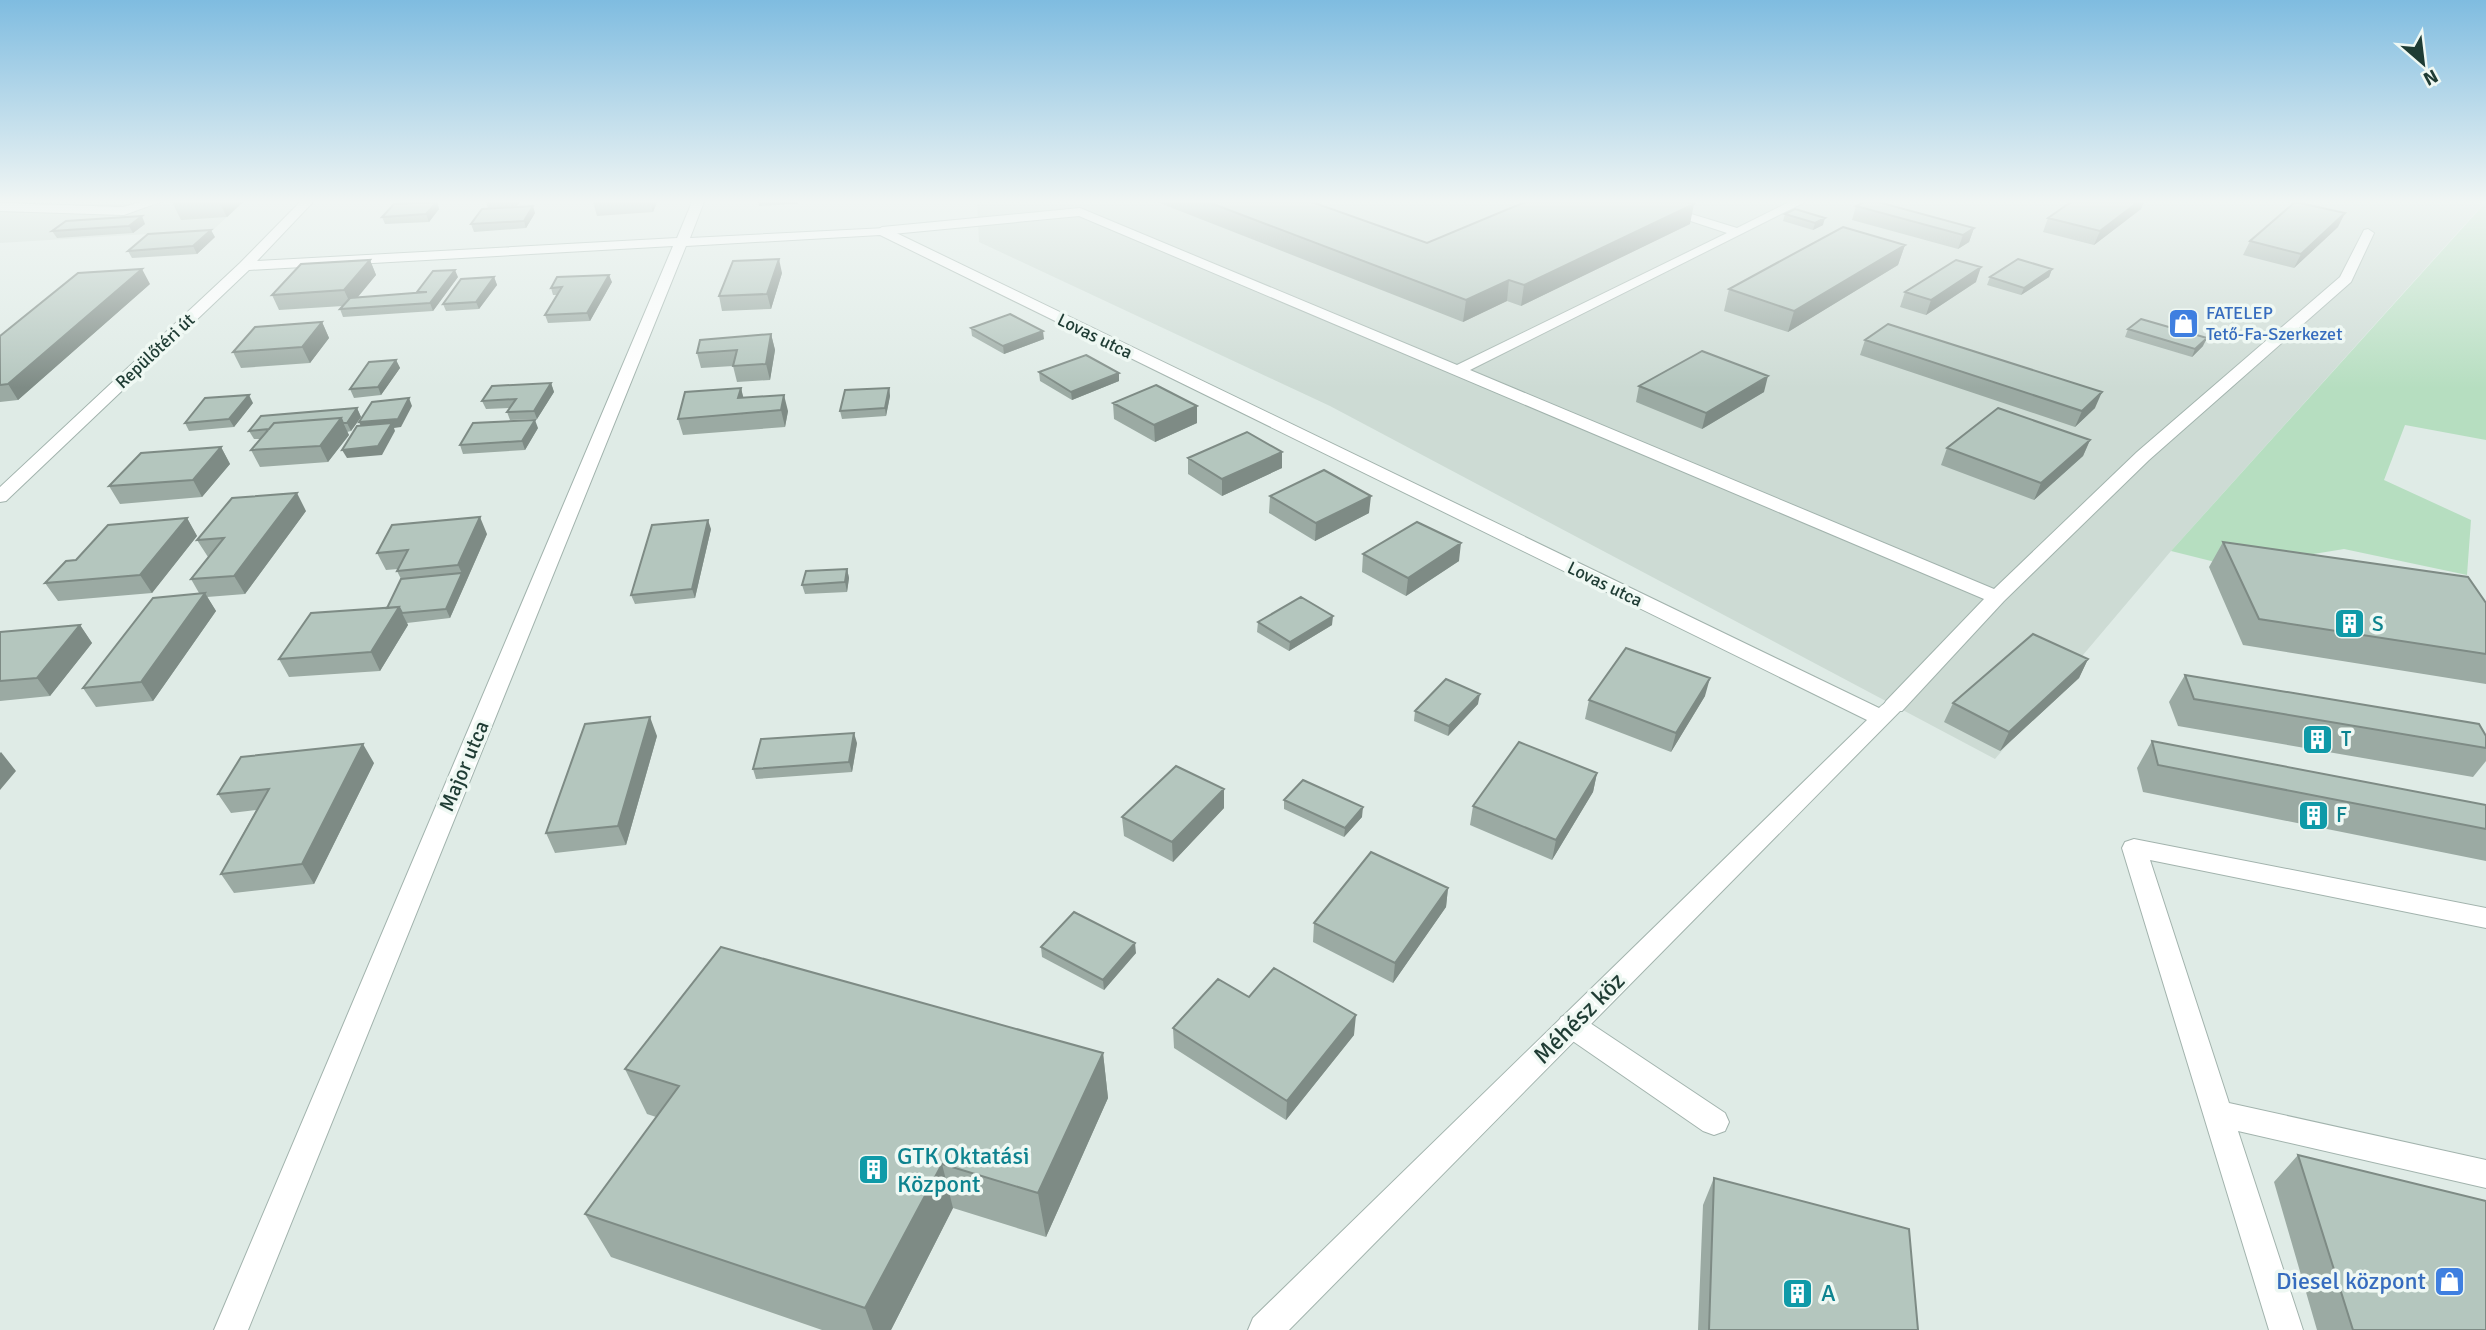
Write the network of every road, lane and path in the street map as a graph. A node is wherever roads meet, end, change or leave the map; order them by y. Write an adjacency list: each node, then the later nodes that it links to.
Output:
1 (281, 264): 7 (street, Lovas utca)
2 (672, 264): 17 (street, Major utca)
3 (950, 264): 11 (street, Lovas utca)
4 (1209, 264): 8 (street)
5 (1673, 264): 8 (street)
6 (2353, 264): 10 (street, Méhész köz)
7 (246, 266): 9 (street, Repülőtéri út)
8 (1457, 370): 10 (street)
9 (0, 497)
10 (1997, 597): 11 (street, Méhész köz)
11 (1887, 712): 13 (street, Méhész köz)
12 (2486, 918): 14 (street)
13 (1571, 1026): 15 (street); 18 (street, Méhész köz)
14 (2217, 1113): 16 (street); 19 (street)
15 (1714, 1122)
16 (2486, 1174)
17 (230, 1330)
18 (1265, 1330)
19 (2286, 1330)

